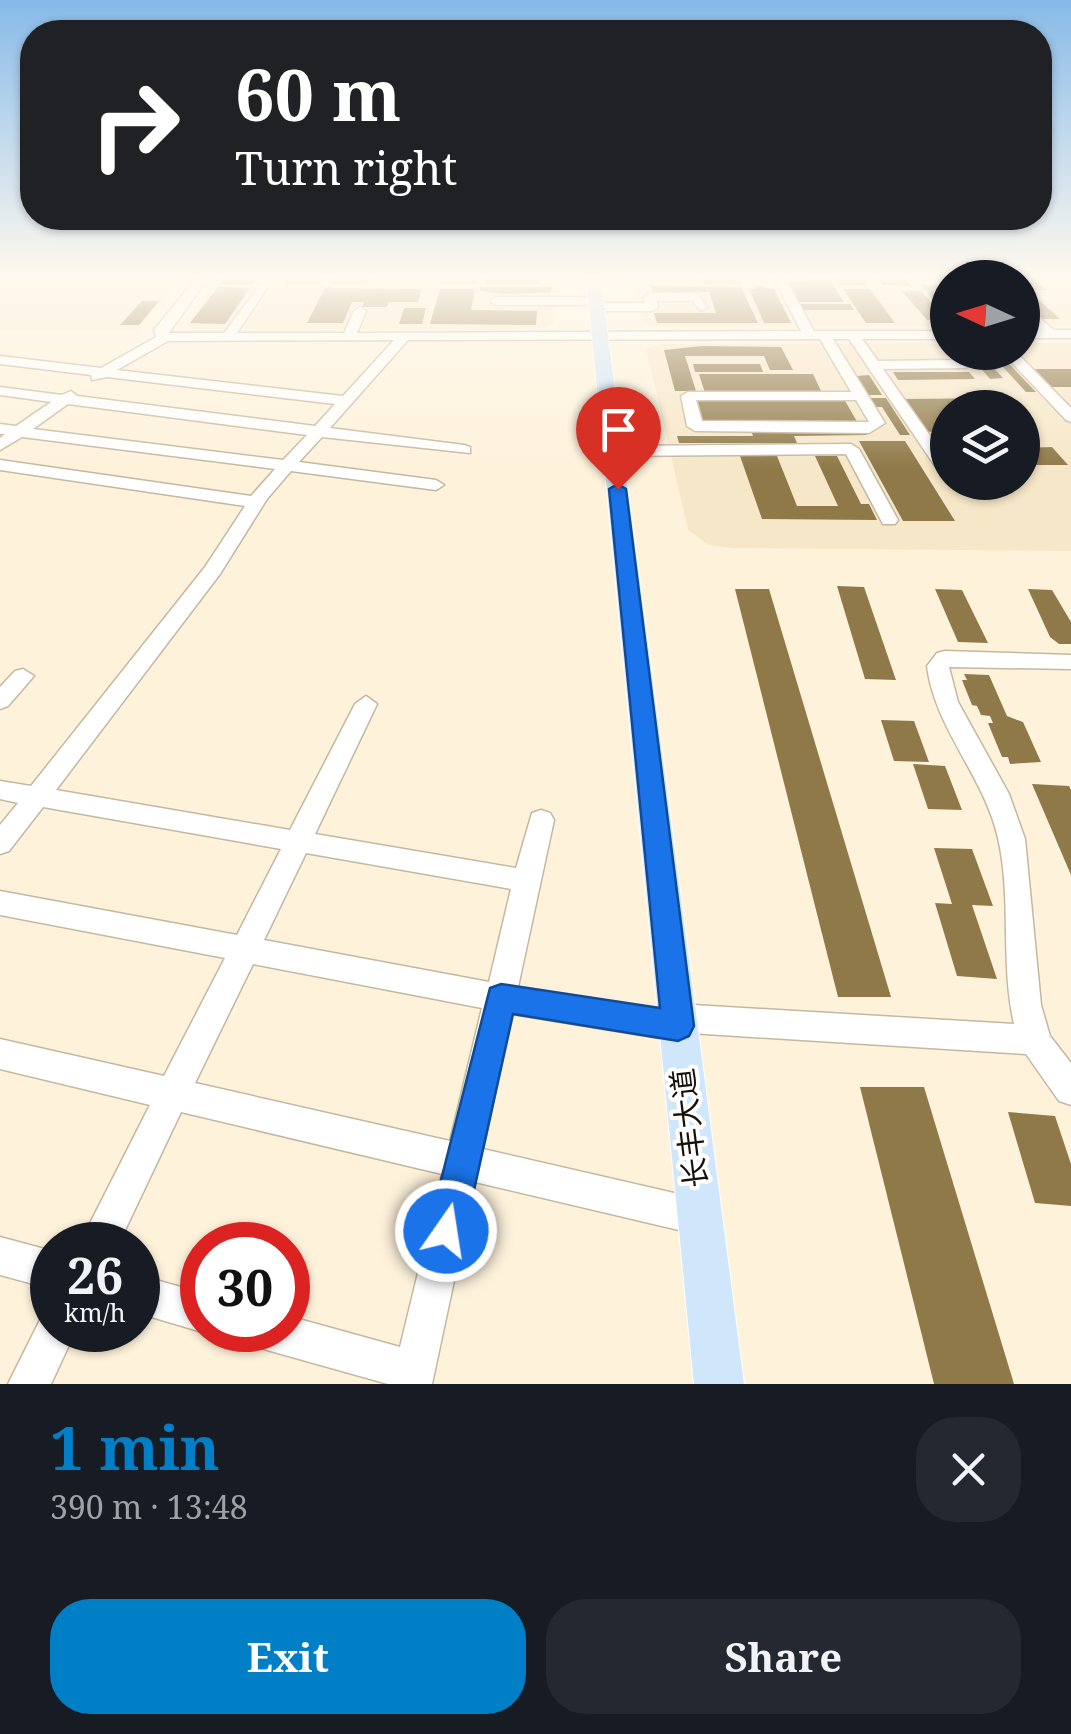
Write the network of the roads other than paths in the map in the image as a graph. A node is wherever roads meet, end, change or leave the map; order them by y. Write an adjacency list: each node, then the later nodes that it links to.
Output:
1 (155, 340): 10 (street)
2 (401, 340): 14 (street)
3 (601, 340): 22 (main road, 长丰大道)
4 (820, 340): 12 (street)
5 (856, 340): 7 (street)
6 (0, 360): 10 (street)
7 (873, 364): 8 (street); 20 (street)
8 (930, 364)
9 (1025, 370): 15 (street)
10 (102, 373): 13 (street); 14 (street)
11 (0, 391): 13 (street)
12 (861, 396): 12 (street)
13 (65, 399): 17 (street); 18 (street)
14 (346, 401): 18 (street)
15 (1071, 417)
16 (0, 429): 17 (street)
17 (20, 431): 19 (street); 24 (street)
18 (319, 432): 21 (street); 24 (street)
19 (0, 445)
20 (930, 447)
21 (464, 450)
22 (614, 451): 27 (street); 41 (main road, 长丰大道)
23 (0, 465): 26 (street)
24 (288, 466): 25 (street); 26 (street)
25 (436, 485)
26 (256, 502): 33 (street)
27 (889, 520)
28 (1071, 662): 42 (street)
29 (23, 676): 30 (street)
30 (0, 701)
31 (366, 704): 35 (street)
32 (0, 790): 33 (street)
33 (37, 796): 35 (street); 36 (street)
34 (541, 820): 37 (street)
35 (298, 841): 37 (street); 39 (street)
36 (0, 844)
37 (527, 881): 40 (street)
38 (0, 903): 39 (street)
39 (245, 950): 40 (street); 45 (street)
40 (501, 998): 41 (street); 46 (street)
41 (678, 1022): 42 (street); 47 (main road, 长丰大道)
42 (1036, 1040): 44 (street)
43 (0, 1054): 45 (street)
44 (1071, 1089)
45 (173, 1094): 46 (street); 48 (street)
46 (463, 1162): 47 (street); 53 (street)
47 (700, 1217): 55 (main road, 长丰大道)
48 (109, 1222)
49 (0, 1256): 50 (street)
50 (30, 1264)
51 (310, 1344): 53 (street)
52 (45, 1352): 54 (street)
53 (412, 1377)
54 (29, 1384)
55 (720, 1384)

